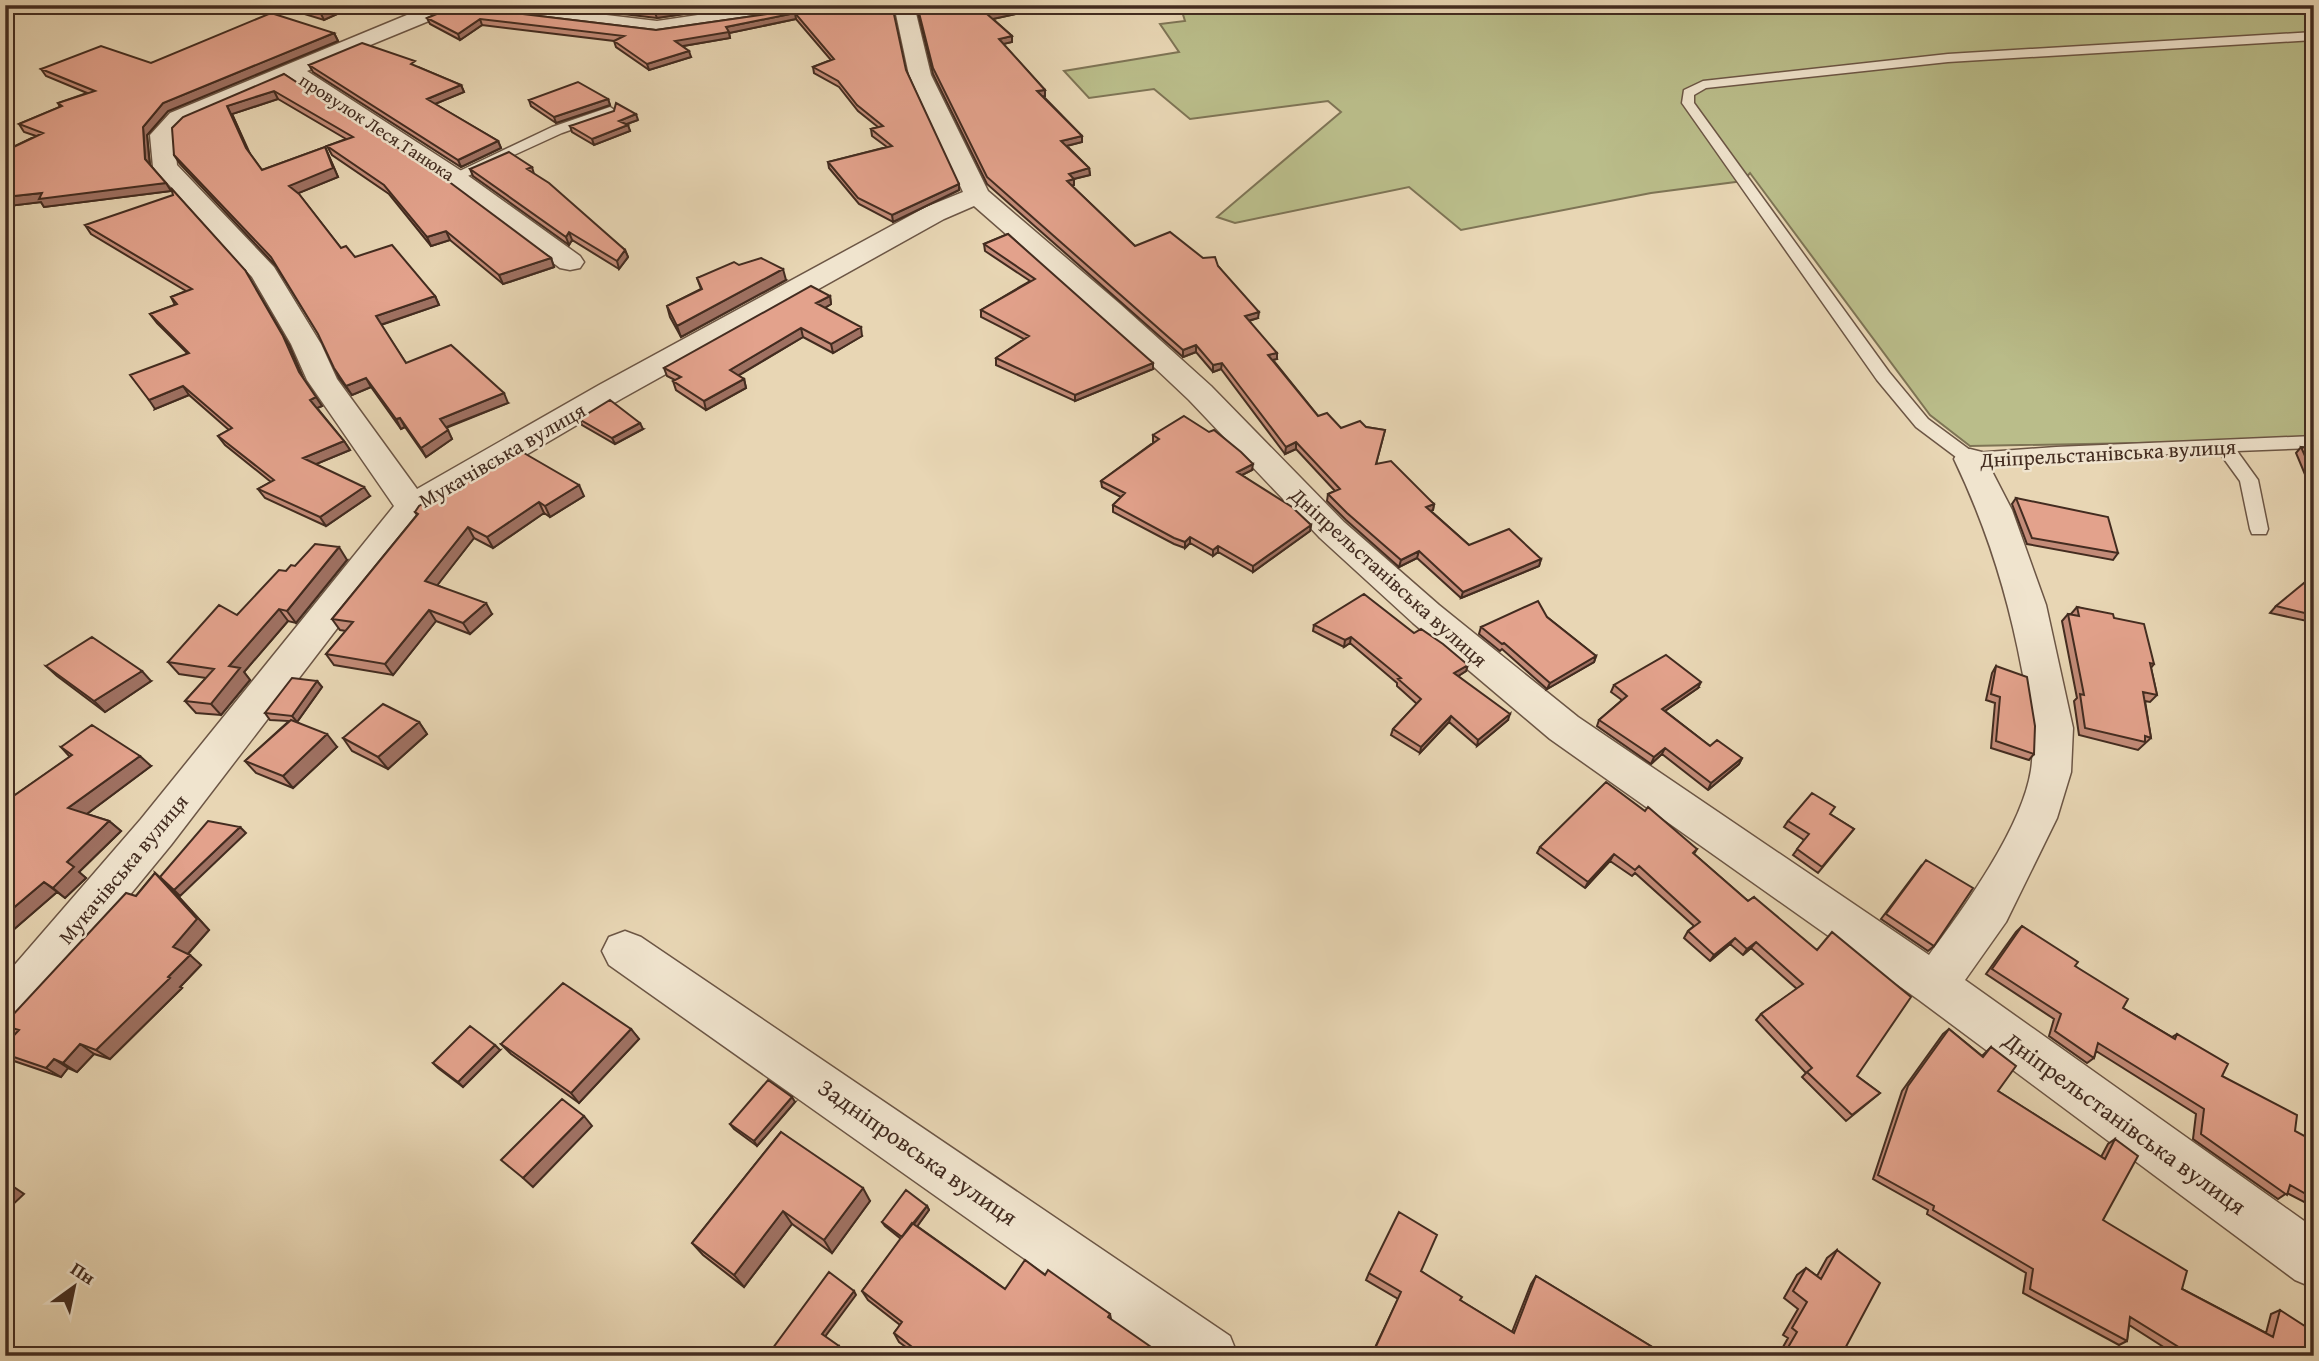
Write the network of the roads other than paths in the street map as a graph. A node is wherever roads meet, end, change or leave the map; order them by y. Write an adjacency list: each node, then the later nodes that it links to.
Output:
1 (450, 5): 6 (street, провулок Леся Танюка)
2 (465, 5): 3 (street)
3 (810, 5)
4 (904, 5): 9 (street, Дніпрельстанівська вулиця)
5 (2314, 36): 13 (lane)
6 (290, 70): 8 (street, провулок Леся Танюка); 14 (street)
7 (610, 111): 8 (lane)
8 (454, 177): 10 (street, провулок Леся Танюка)
9 (977, 195): 14 (street, Мукачівська вулиця); 17 (street, Дніпрельстанівська вулиця)
10 (570, 262)
11 (2314, 442): 12 (lane, Дніпрельстанівська вулиця)
12 (2225, 448): 13 (lane, Дніпрельстанівська вулиця); 15 (lane)
13 (1970, 459): 17 (street, Дніпрельстанівська вулиця)
14 (412, 507): 18 (street, Мукачівська вулиця)
15 (2259, 529)
16 (625, 951): 20 (street, Задніпровська вулиця)
17 (1935, 985): 19 (street, Дніпрельстанівська вулиця)
18 (5, 1011)
19 (2314, 1261)
20 (1210, 1356)

